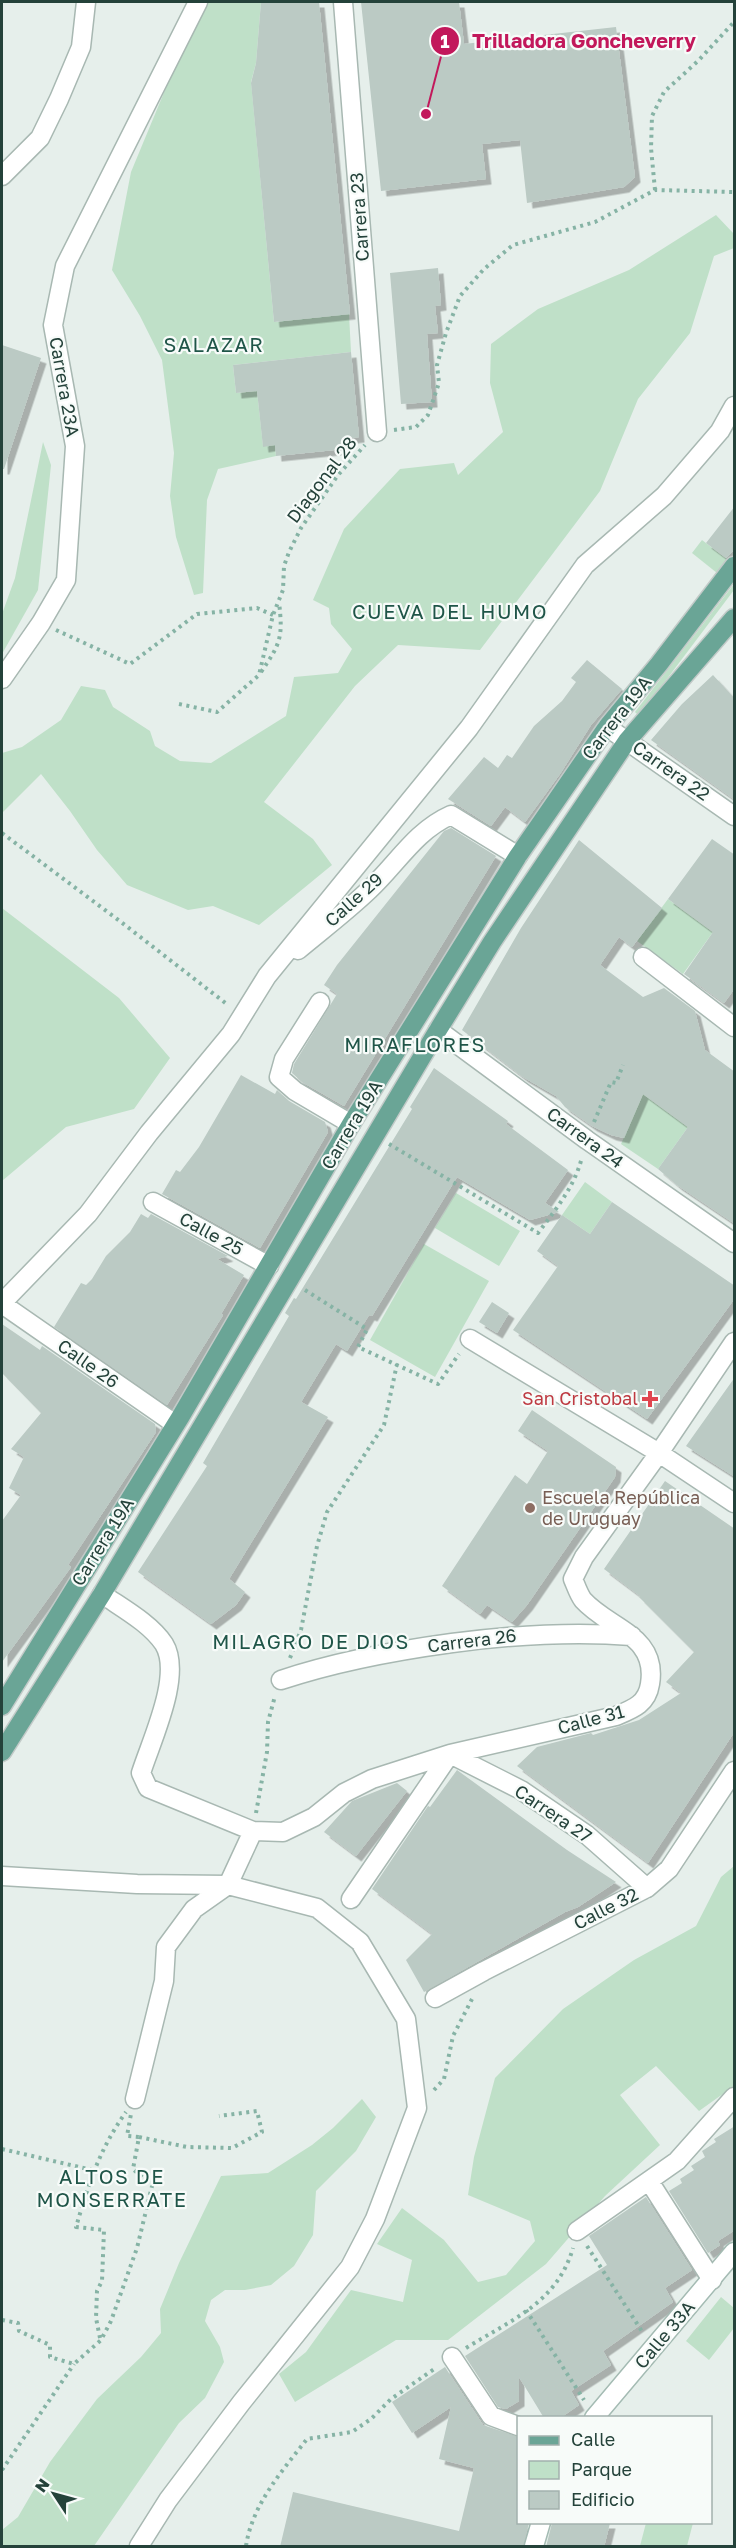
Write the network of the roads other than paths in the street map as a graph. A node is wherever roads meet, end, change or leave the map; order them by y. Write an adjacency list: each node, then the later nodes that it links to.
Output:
1 (86, 2): 4 (street)
2 (198, 2): 11 (street, Carrera 23A)
3 (343, 2): 6 (street, Carrera 23)
4 (2, 176)
5 (735, 406): 17 (street)
6 (377, 432)
7 (735, 566): 12 (main road, Carrera 19A)
8 (735, 618): 10 (main road, Carrera 19A)
9 (735, 627): 10 (street)
10 (713, 644): 13 (main road, Carrera 19A)
11 (2, 679)
12 (607, 726): 13 (street, Carrera 22); 15 (main road, Carrera 19A)
13 (627, 741): 14 (street, Carrera 22); 20 (main road, Carrera 19A)
14 (735, 816)
15 (518, 856): 17 (street, Calle 29); 21 (main road, Carrera 19A)
16 (643, 957): 19 (street)
17 (267, 976): 25 (street)
18 (320, 1002): 21 (street)
19 (733, 1023)
20 (438, 1030): 23 (street, Carrera 24); 31 (main road, Carrera 19A)
21 (351, 1124): 24 (main road, Carrera 19A)
22 (153, 1202): 24 (street, Calle 25)
23 (735, 1243)
24 (269, 1266): 28 (main road, Carrera 19A)
25 (2, 1303): 28 (street, Calle 26)
26 (470, 1339): 29 (street)
27 (735, 1342): 29 (street, Calle 31)
28 (175, 1424): 34 (main road, Carrera 19A)
29 (660, 1453): 30 (street); 32 (street, Calle 31)
30 (735, 1503)
31 (102, 1594): 35 (main road, Carrera 19A); 38 (street)
32 (632, 1636): 33 (street, Carrera 26); 36 (street, Calle 31)
33 (281, 1680)
34 (2, 1706)
35 (2, 1752)
36 (450, 1754): 38 (street, Calle 31); 41 (street, Carrera 27); 42 (street)
37 (735, 1771): 41 (street, Calle 32)
38 (253, 1831): 40 (street)
39 (2, 1876): 40 (street)
40 (228, 1885): 45 (street); 54 (street)
41 (647, 1888): 43 (street, Calle 32)
42 (351, 1899)
43 (435, 1998)
44 (735, 2097): 46 (street)
45 (135, 2099)
46 (649, 2181): 47 (street); 49 (street)
47 (577, 2231)
48 (735, 2253): 49 (street, Calle 33A)
49 (712, 2280): 51 (street, Calle 33A)
50 (452, 2357): 52 (street)
51 (596, 2416)
52 (517, 2425)
53 (541, 2524): 55 (street)
54 (140, 2547)
55 (534, 2547)

